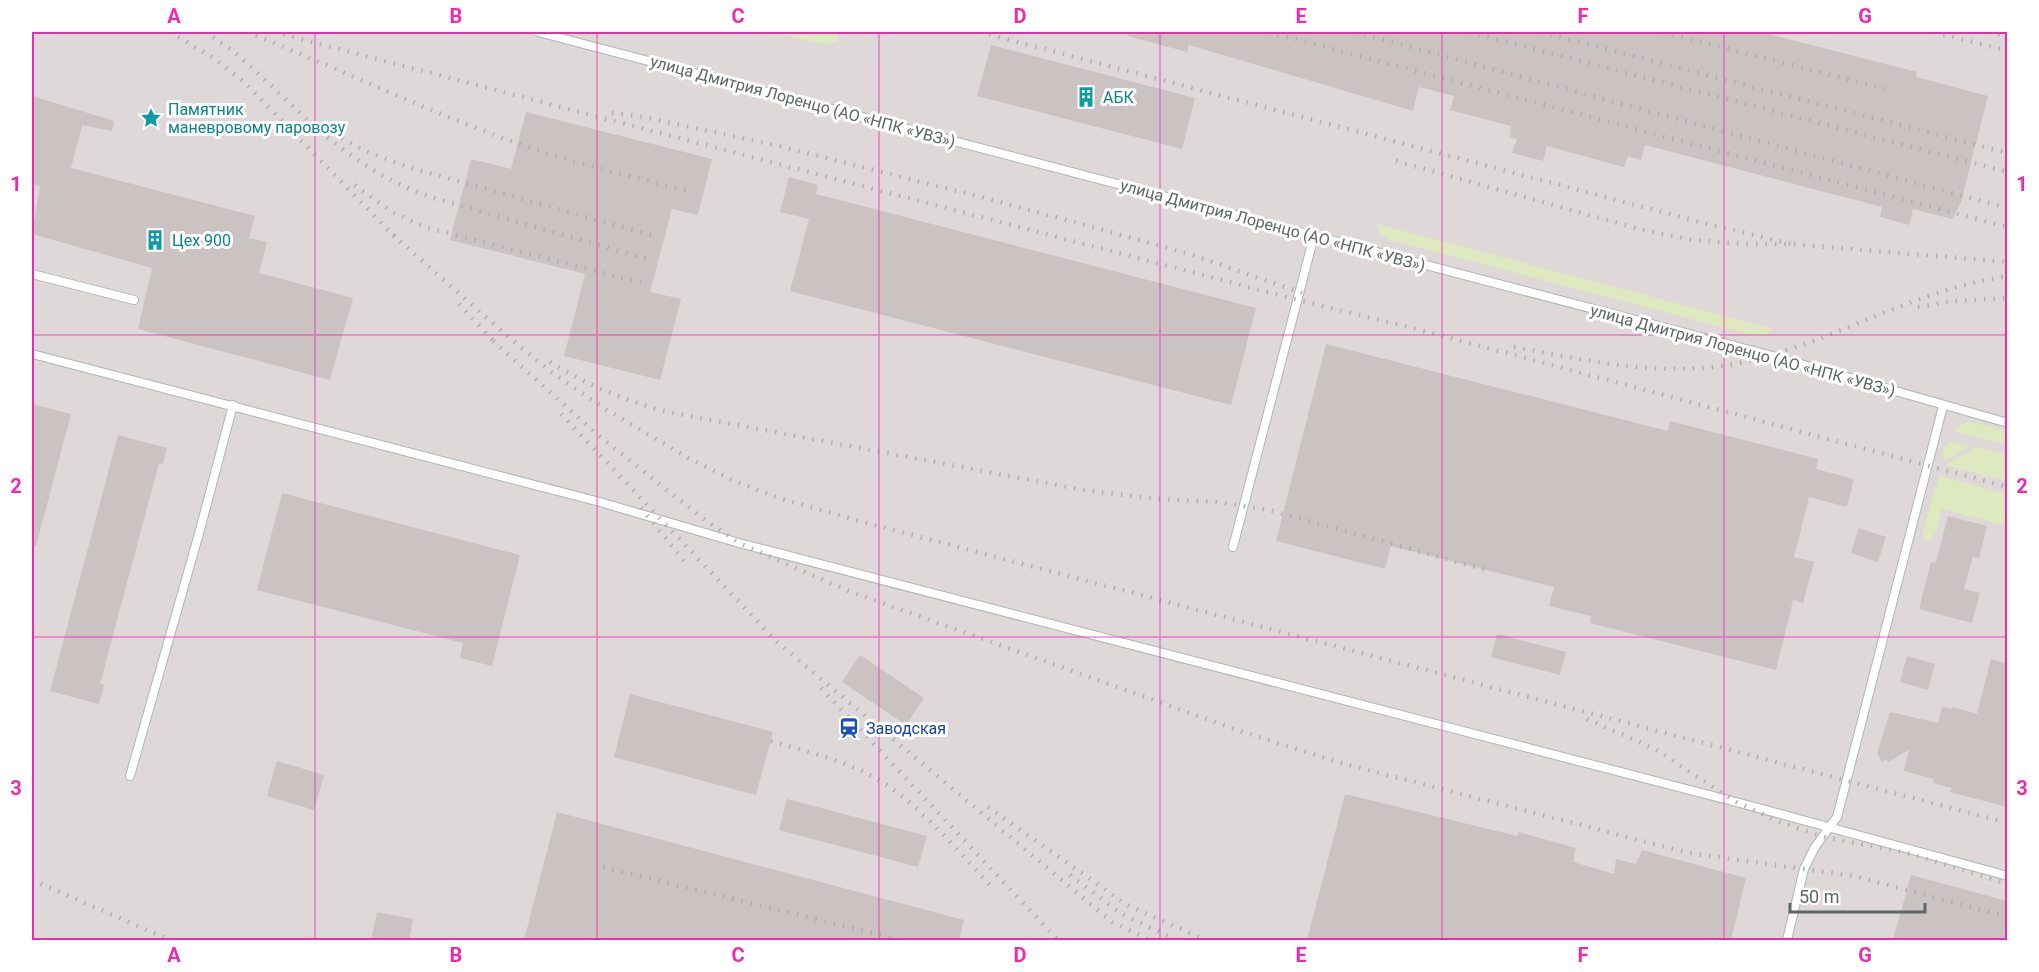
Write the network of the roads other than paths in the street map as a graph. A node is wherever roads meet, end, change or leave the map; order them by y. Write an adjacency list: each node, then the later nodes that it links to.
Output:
1 (538, 32): 2 (lane, улица Дмитрия Лоренцо (АО «НПК «УВЗ»))
2 (1314, 236): 7 (lane, улица Дмитрия Лоренцо (АО «НПК «УВЗ»)); 9 (lane)
3 (32, 274): 4 (lane)
4 (134, 300)
5 (32, 354): 6 (lane)
6 (232, 405): 10 (lane); 11 (lane)
7 (1943, 406): 8 (lane, улица Дмитрия Лоренцо (АО «НПК «УВЗ»)); 11 (lane)
8 (2007, 423)
9 (1233, 547)
10 (130, 776)
11 (1831, 827): 12 (lane); 13 (lane)
12 (2007, 876)
13 (1787, 940)

